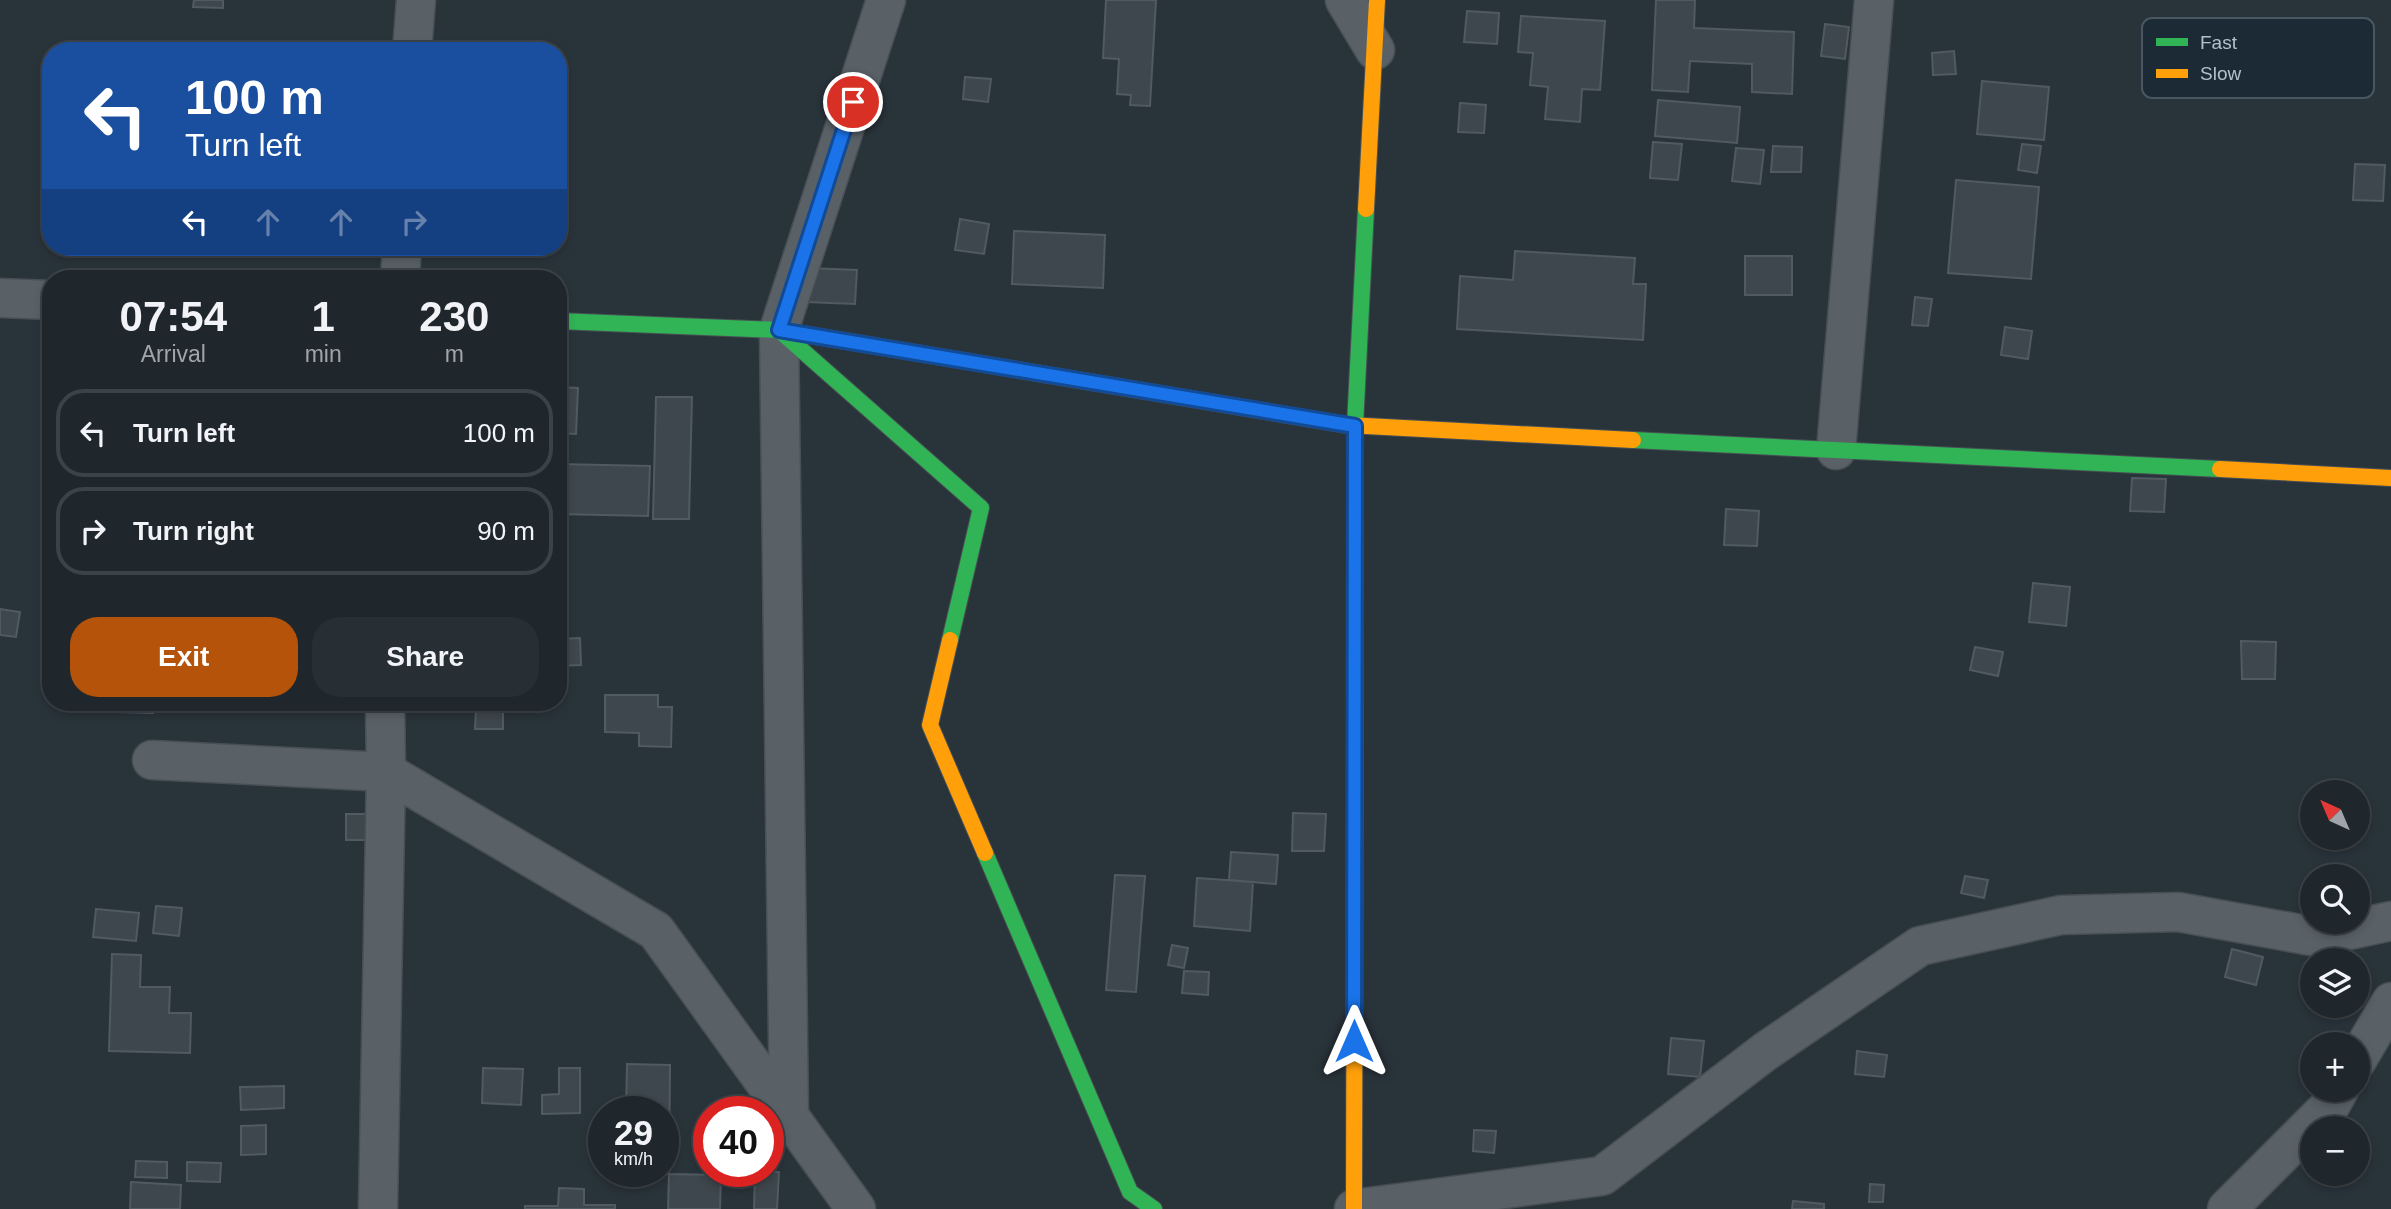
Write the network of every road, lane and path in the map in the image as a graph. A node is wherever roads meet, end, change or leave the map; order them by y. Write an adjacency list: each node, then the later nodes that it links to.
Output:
1 (416, 0): 6 (street)
2 (886, 0): 11 (street)
3 (1345, 0): 7 (street)
4 (1377, 0): 7 (street)
5 (1874, 0): 13 (street)
6 (413, 42)
7 (1375, 50): 12 (street)
8 (0, 298): 9 (street)
9 (42, 300)
10 (567, 321): 11 (street)
11 (779, 330): 12 (street); 22 (street); 25 (street)
12 (1355, 426): 13 (street); 26 (street)
13 (1836, 450): 14 (street)
14 (2391, 478)
15 (385, 711): 17 (street)
16 (152, 760): 17 (street)
17 (386, 772): 22 (street); 23 (street)
18 (2391, 921): 26 (street)
19 (2391, 1002): 20 (street)
20 (2370, 1038)
21 (2332, 1102): 27 (street)
22 (789, 1116): 24 (street)
23 (378, 1209)
24 (856, 1209)
25 (1154, 1209)
26 (1354, 1209)
27 (2227, 1209)

